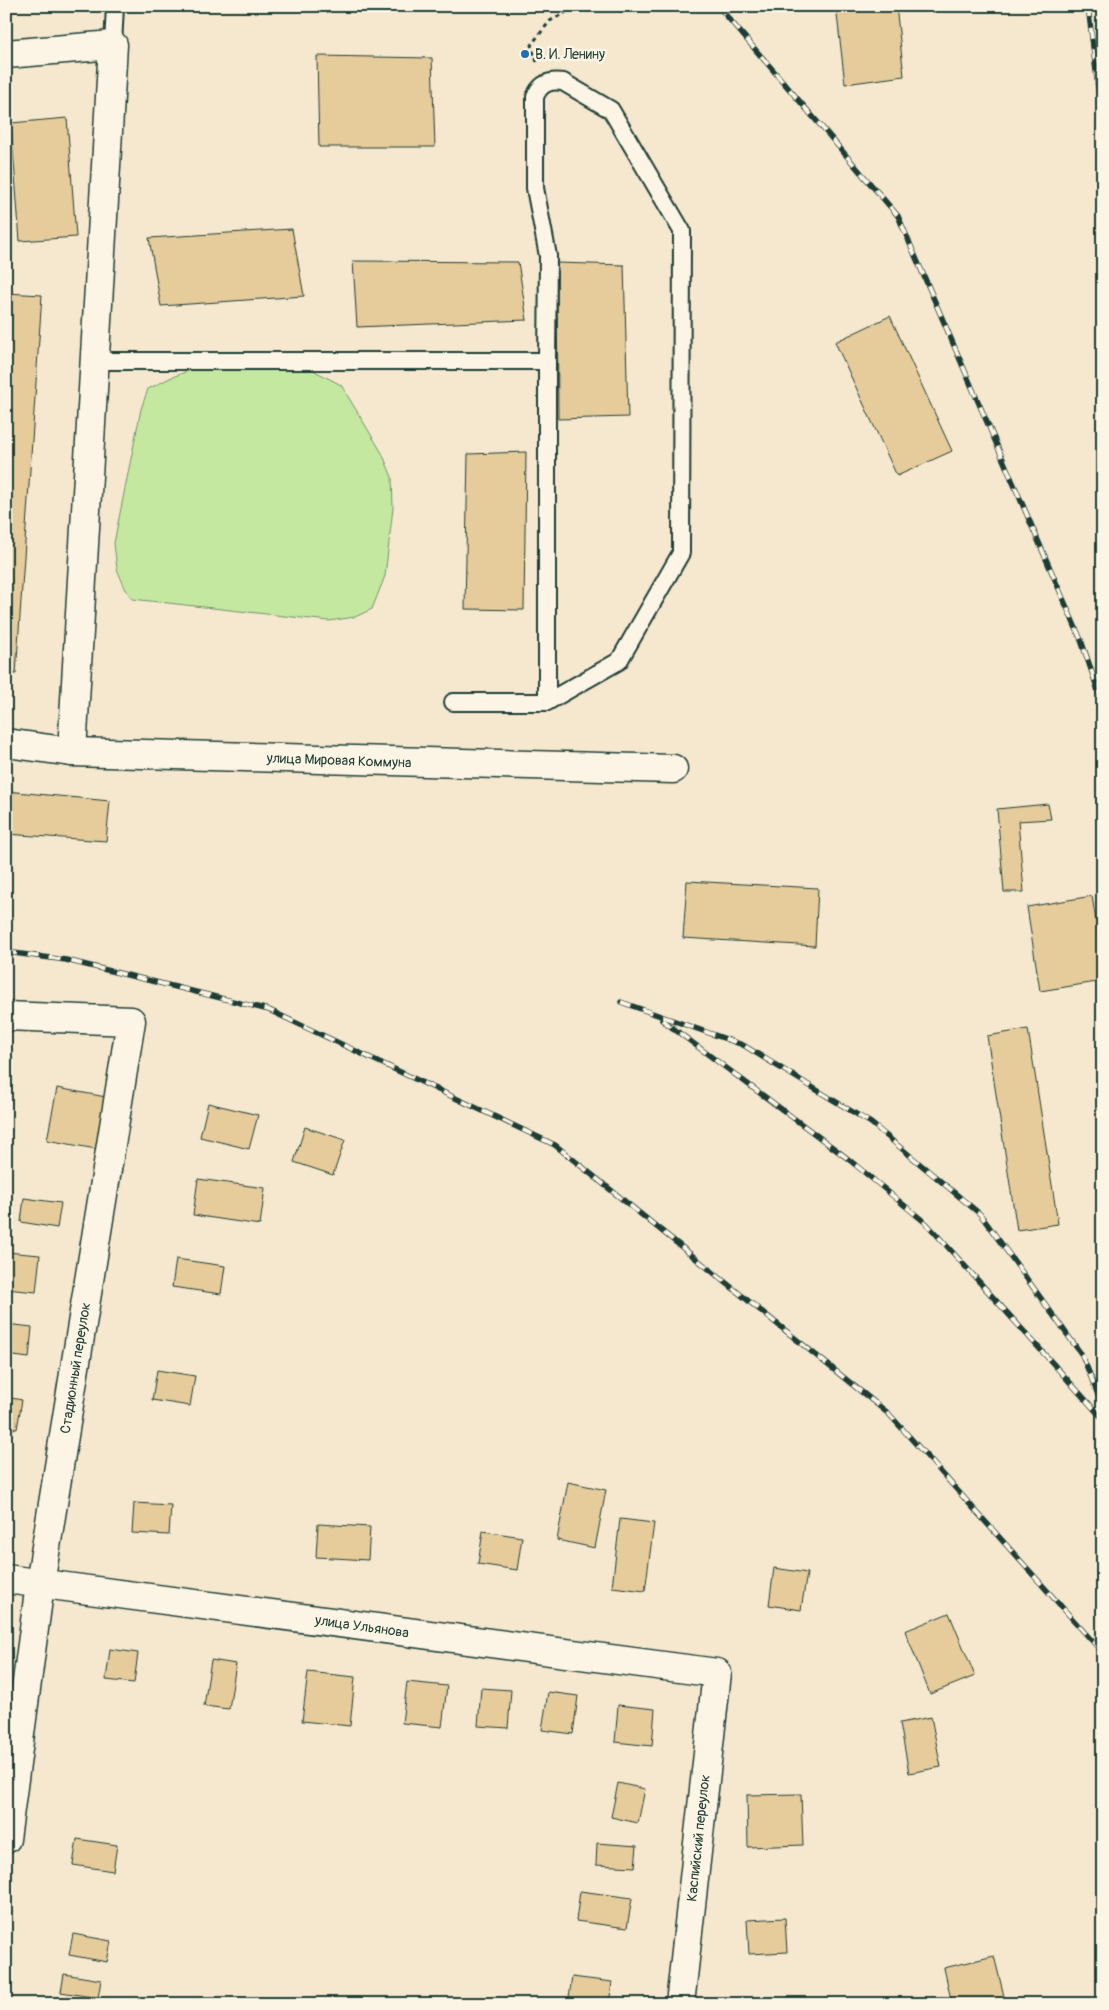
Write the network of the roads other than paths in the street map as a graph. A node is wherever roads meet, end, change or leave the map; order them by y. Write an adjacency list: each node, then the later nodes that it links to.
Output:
1 (115, 6): 2 (lane)
2 (113, 45): 3 (street); 5 (street)
3 (6, 54)
4 (547, 361): 5 (lane); 7 (lane); 7 (lane)
5 (95, 362): 9 (street)
6 (453, 702): 7 (lane)
7 (547, 702)
8 (6, 743): 9 (street, улица Мировая Коммуна)
9 (72, 752): 10 (street, улица Мировая Коммуна)
10 (673, 769)
11 (6, 1016): 13 (street, Стадионный переулок)
12 (6, 1579): 13 (street, улица Ульянова)
13 (40, 1584): 14 (street, улица Ульянова); 15 (street, Стадионный переулок)
14 (717, 1673): 16 (street, Каспийский переулок)
15 (6, 1839)
16 (680, 2004)

